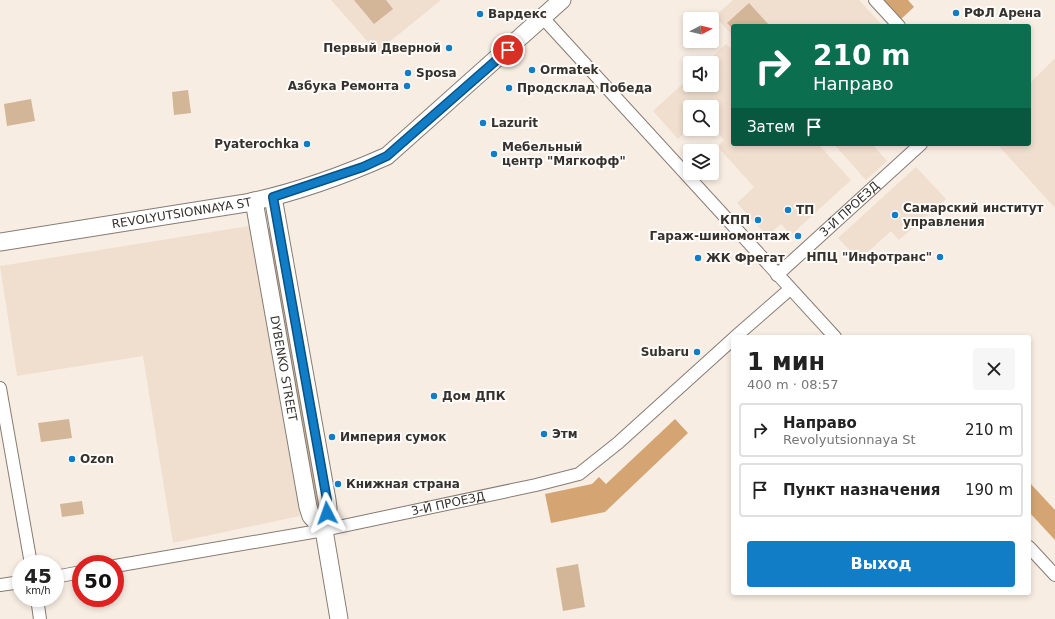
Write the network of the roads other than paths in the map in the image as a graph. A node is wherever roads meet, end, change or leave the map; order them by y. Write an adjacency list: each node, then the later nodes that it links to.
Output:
1 (562, 0): 3 (main road, REVOLYUTSIONNAYA ST)
2 (875, 0): 4 (street)
3 (543, 18): 6 (main road, REVOLYUTSIONNAYA ST); 9 (street)
4 (897, 24)
5 (919, 146): 9 (street, 3-Й ПРОЕЗД)
6 (273, 197): 7 (main road, REVOLYUTSIONNAYA ST); 15 (main road, DYBENKO STREET)
7 (254, 201): 8 (main road, REVOLYUTSIONNAYA ST); 15 (main road, DYBENKO STREET)
8 (0, 242)
9 (777, 275): 10 (street)
10 (790, 289): 11 (street, 3-Й ПРОЕЗД); 12 (street)
11 (737, 335)
12 (833, 335)
13 (731, 341): 16 (street, 3-Й ПРОЕЗД)
14 (0, 388): 18 (street)
15 (319, 514): 16 (main road, DYBENKO STREET)
16 (324, 530): 19 (street, 3-Й ПРОЕЗД); 25 (main road, DYBENKO STREET)
17 (1031, 549): 20 (street)
18 (29, 555)
19 (124, 564)
20 (1055, 574)
21 (12, 583): 22 (street)
22 (0, 585)
23 (38, 607): 24 (street)
24 (40, 619)
25 (339, 619)

